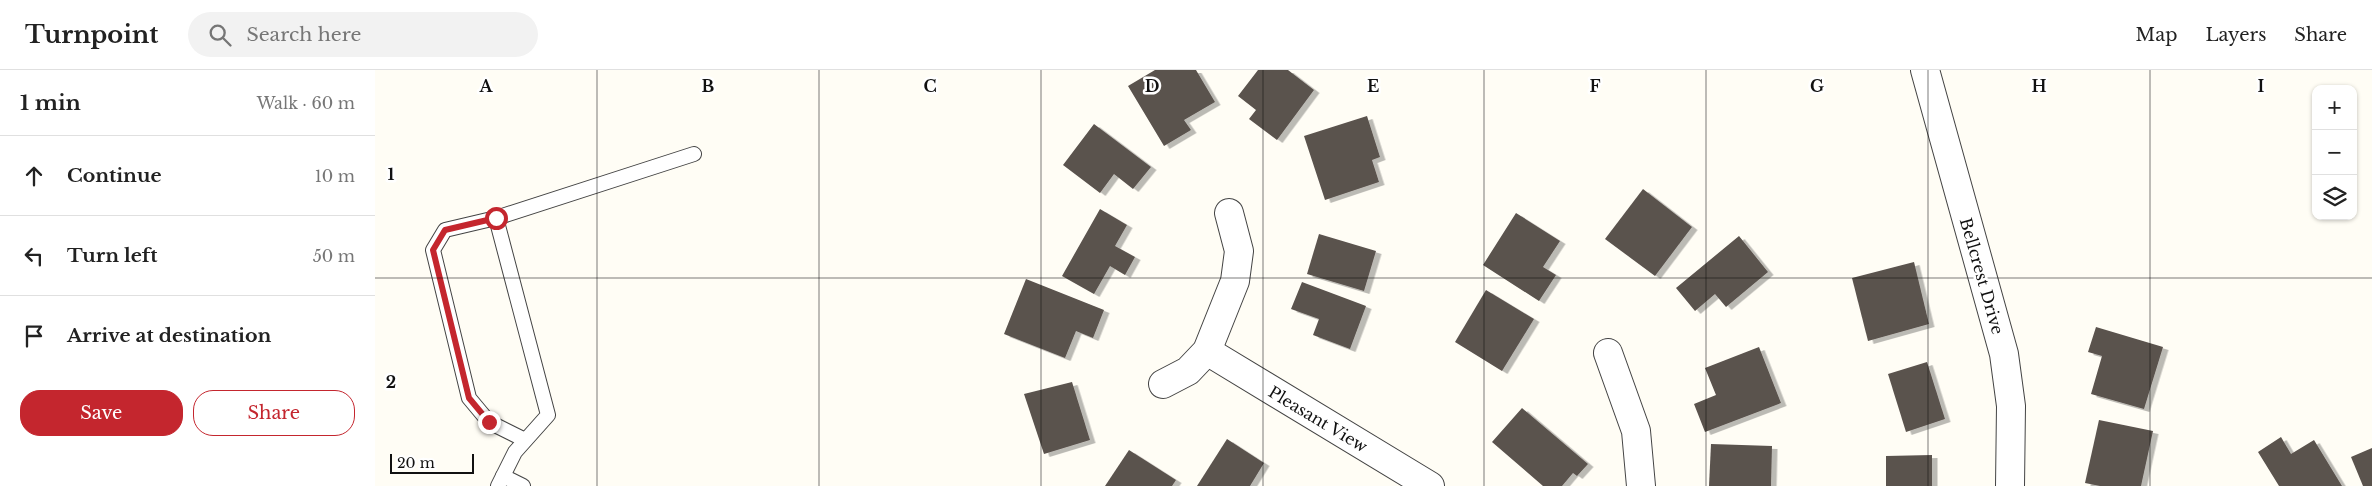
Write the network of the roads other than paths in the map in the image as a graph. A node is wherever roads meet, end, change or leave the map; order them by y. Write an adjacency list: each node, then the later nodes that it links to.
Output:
1 (1925, 70): 13 (street, Bellcrest Drive)
2 (694, 154): 4 (lane)
3 (1229, 213): 5 (street)
4 (496, 218): 8 (lane); 8 (lane)
5 (1207, 352): 7 (street); 11 (street, Pleasant View)
6 (1607, 354): 12 (street)
7 (1163, 384)
8 (525, 440): 9 (lane)
9 (501, 481): 10 (lane)
10 (523, 486)
11 (1430, 486)
12 (1641, 486)
13 (2010, 486)

